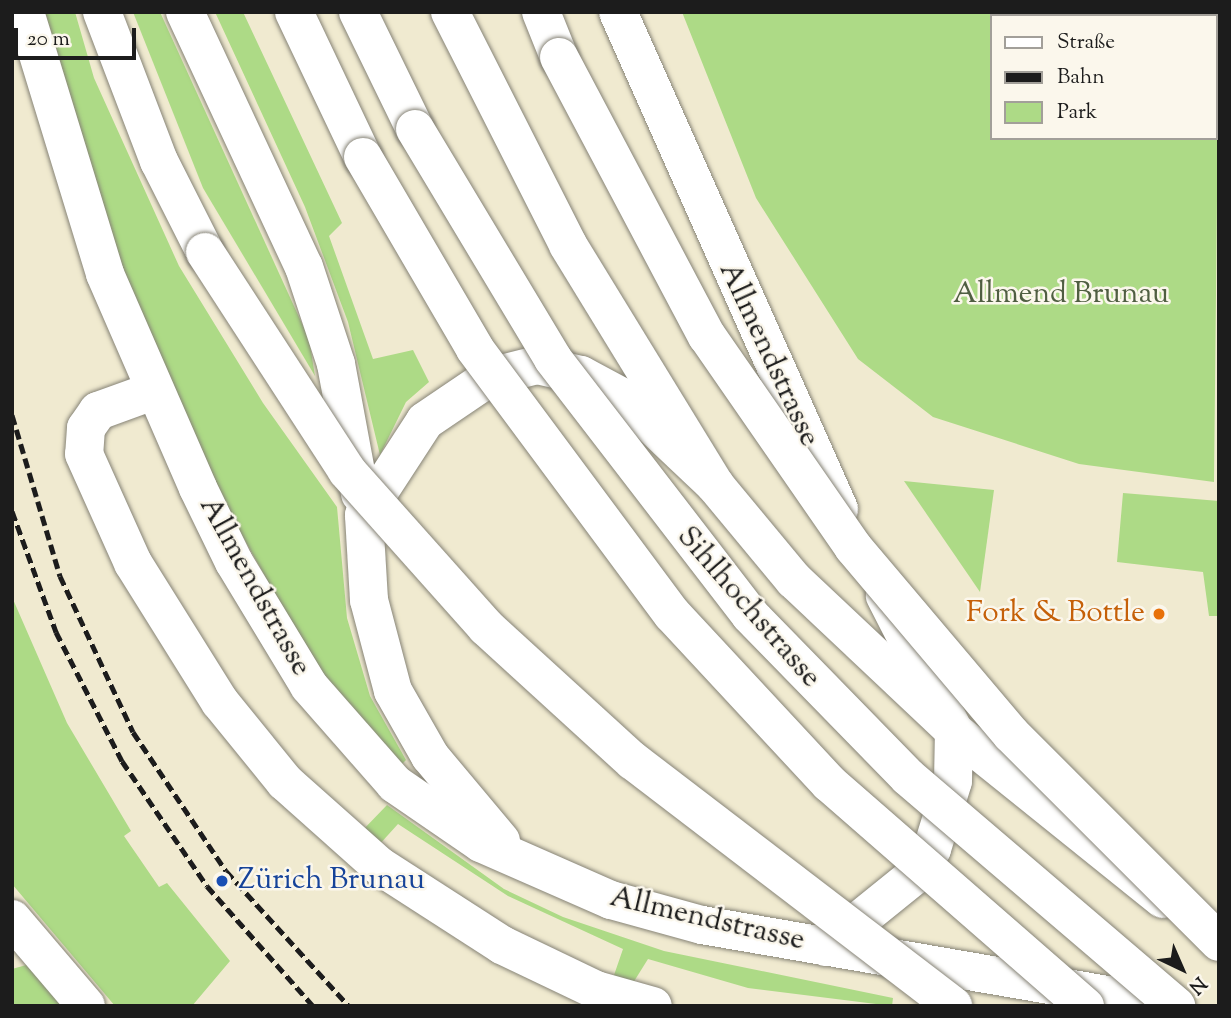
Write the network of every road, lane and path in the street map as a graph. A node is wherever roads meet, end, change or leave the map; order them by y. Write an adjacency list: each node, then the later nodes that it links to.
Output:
1 (25, 12): 9 (main road, Allmendstrasse)
2 (102, 12): 21 (main road, bridge)
3 (185, 12): 11 (main road)
4 (294, 12): 18 (main road, Sihlhochstrasse, bridge)
5 (358, 12): 23 (main road, Sihlhochstrasse, bridge)
6 (450, 12): 10 (main road)
7 (541, 12): 16 (main road, bridge)
8 (618, 12): 12 (main road, Allmendstrasse)
9 (153, 391): 13 (main road, Allmendstrasse); 20 (main road)
10 (715, 485): 11 (main road); 12 (main road)
11 (364, 515): 13 (main road)
12 (954, 732): 15 (main road, Allmendstrasse); 17 (main road)
13 (538, 872): 17 (main road, Allmendstrasse)
14 (12, 919): 19 (main road)
15 (1219, 930)
16 (1219, 942)
17 (826, 947): 18 (main road, Allmendstrasse)
18 (1095, 1000): 22 (main road, Allmendstrasse)
19 (86, 1006)
20 (653, 1006)
21 (953, 1006)
22 (1171, 1006)
23 (1176, 1006)

